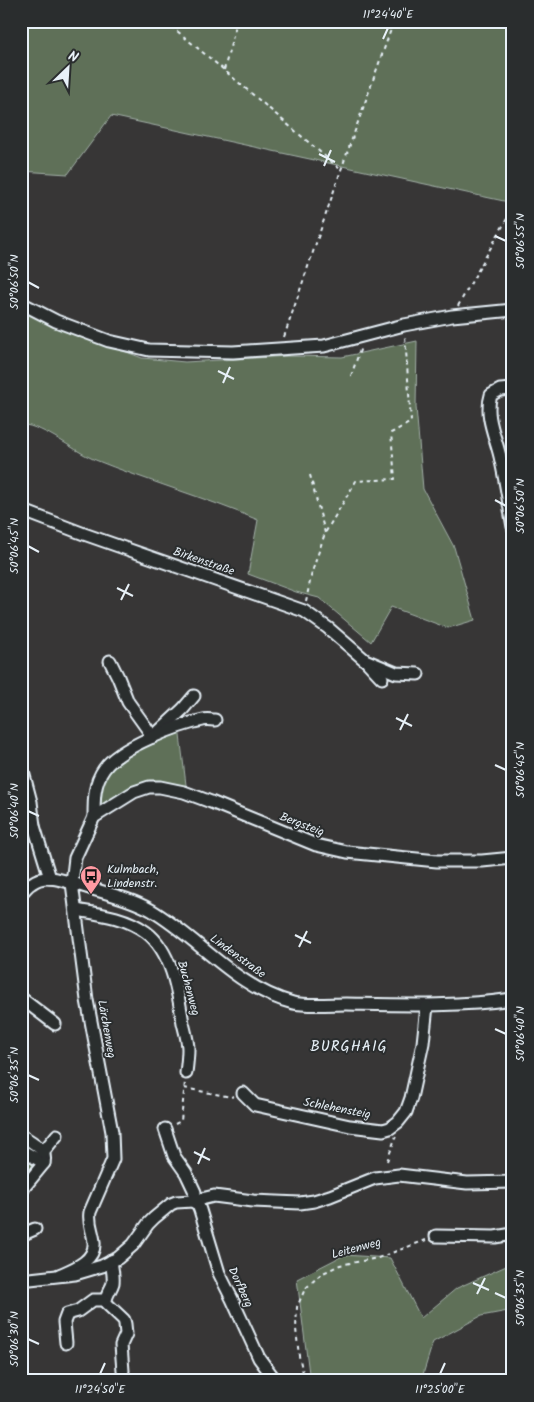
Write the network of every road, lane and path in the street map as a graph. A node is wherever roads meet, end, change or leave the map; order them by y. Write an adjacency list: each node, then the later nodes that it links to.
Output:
1 (165, 21): 4 (path)
2 (237, 21): 4 (path)
3 (394, 21): 5 (path)
4 (224, 70): 5 (path)
5 (341, 170): 12 (path)
6 (513, 208): 9 (path)
7 (21, 303): 12 (street)
8 (513, 310): 9 (street)
9 (452, 316): 10 (street)
10 (404, 325): 11 (street); 18 (path)
11 (365, 335): 12 (street); 13 (path)
12 (280, 349)
13 (351, 376)
14 (513, 388): 17 (street)
15 (310, 475): 18 (path)
16 (21, 510): 19 (street, Birkenstraße)
17 (513, 527)
18 (325, 533): 19 (path)
19 (304, 611): 20 (street, Birkenstraße)
20 (365, 660): 22 (street, Birkenstraße); 23 (street, Birkenstraße)
21 (110, 661): 26 (street)
22 (418, 674)
23 (382, 678)
24 (194, 696): 26 (street)
25 (215, 720): 26 (street)
26 (153, 736): 28 (street)
27 (21, 764): 30 (street)
28 (94, 817): 31 (street, Bergsteig); 33 (street)
29 (21, 823): 30 (street)
30 (34, 826): 32 (street)
31 (513, 858)
32 (50, 878): 33 (street, Lindenstraße); 34 (street)
33 (72, 883): 35 (street, Lärchenweg); 38 (street, Lindenstraße)
34 (21, 894)
35 (76, 910): 40 (street, Buchenweg); 58 (street, Lärchenweg)
36 (21, 998): 39 (street)
37 (513, 999): 38 (street, Lindenstraße)
38 (427, 1006): 43 (street)
39 (55, 1024)
40 (186, 1073): 41 (path)
41 (184, 1088): 42 (path); 44 (path)
42 (243, 1093): 43 (street, Schlehensteig)
43 (398, 1122): 49 (path)
44 (164, 1129): 52 (street, Dorfberg)
45 (21, 1135): 48 (street)
46 (58, 1135): 48 (street)
47 (21, 1150): 48 (street)
48 (44, 1157): 51 (street)
49 (387, 1161)
50 (513, 1182): 52 (street)
51 (21, 1191)
52 (193, 1201): 57 (street); 63 (street, Dorfberg)
53 (35, 1229): 55 (street)
54 (513, 1234): 56 (street)
55 (21, 1235)
56 (436, 1236): 64 (path, Leitenweg)
57 (112, 1261): 58 (street); 60 (street)
58 (59, 1275): 59 (street)
59 (21, 1280)
60 (105, 1300): 61 (street); 62 (street)
61 (66, 1343)
62 (123, 1371)
63 (276, 1381)
64 (305, 1381)

